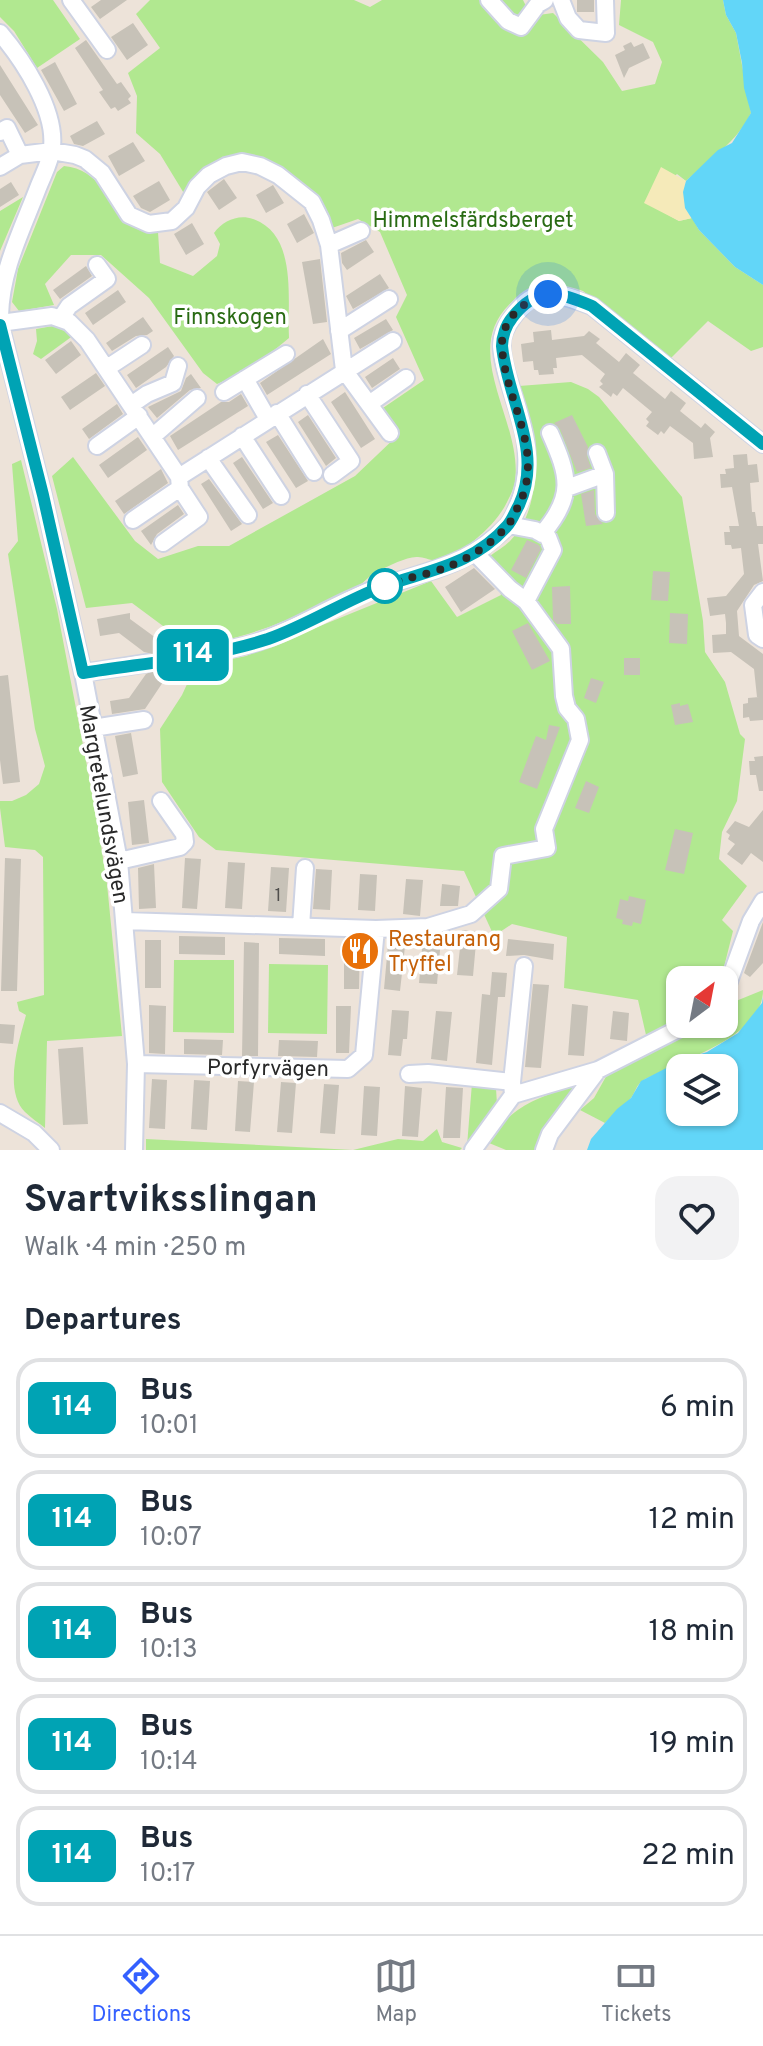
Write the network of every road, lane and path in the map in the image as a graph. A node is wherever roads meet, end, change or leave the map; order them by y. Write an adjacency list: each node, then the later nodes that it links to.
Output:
1 (71, 0): 7 (street)
2 (489, 0): 5 (street)
3 (561, 0): 4 (street)
4 (605, 0)
5 (541, 2)
6 (0, 33): 9 (street)
7 (107, 50)
8 (0, 132): 10 (street)
9 (52, 151): 10 (street); 13 (street); 15 (street)
10 (20, 155): 11 (street)
11 (0, 167)
12 (361, 231): 13 (street)
13 (329, 245): 20 (street)
14 (97, 265): 18 (street)
15 (2, 275): 17 (street)
16 (389, 299): 20 (street)
17 (0, 316)
18 (61, 318): 19 (street); 26 (street)
19 (0, 324): 24 (street, Margretelundsvägen)
20 (339, 331): 27 (street)
21 (393, 341): 27 (street)
22 (142, 345): 26 (street)
23 (286, 354): 29 (street)
24 (3, 358): 60 (street, Margretelundsvägen)
25 (178, 366): 34 (street)
26 (107, 368): 34 (street)
27 (344, 370): 31 (street); 33 (street)
28 (406, 378): 33 (street)
29 (245, 379): 30 (street); 35 (street)
30 (224, 392)
31 (307, 394): 35 (street); 46 (street)
32 (197, 398): 39 (street)
33 (369, 404): 36 (street)
34 (135, 411): 39 (street); 41 (street)
35 (272, 416): 38 (street); 44 (street)
36 (390, 433)
37 (550, 433): 48 (street)
38 (242, 436): 43 (street); 49 (street)
39 (152, 437): 47 (street)
40 (763, 444): 53 (street)
41 (97, 446)
42 (597, 453): 45 (street)
43 (208, 458): 47 (street); 51 (street)
44 (314, 472)
45 (605, 474): 48 (street); 50 (street)
46 (332, 475)
47 (179, 482): 52 (street); 55 (street)
48 (567, 488): 54 (street)
49 (281, 496)
50 (606, 513)
51 (248, 515)
52 (133, 520)
53 (509, 525): 54 (street); 56 (street)
54 (542, 534): 58 (street)
55 (163, 543)
56 (475, 553): 58 (street); 60 (street)
57 (763, 592): 59 (street)
58 (526, 601): 69 (street)
59 (763, 639)
60 (83, 673): 62 (street, Margretelundsvägen)
61 (144, 720): 62 (street)
62 (93, 728): 64 (street, Margretelundsvägen)
63 (161, 801): 64 (street)
64 (119, 861): 67 (street, Margretelundsvägen)
65 (305, 868): 68 (street)
66 (763, 901): 71 (street)
67 (125, 921): 68 (street); 73 (street, Margretelundsvägen)
68 (301, 926): 69 (street)
69 (376, 929): 73 (street, Porfyrvägen)
70 (524, 966): 76 (street)
71 (735, 966)
72 (666, 1035): 74 (street)
73 (136, 1064): 79 (street, Margretelundsvägen)
74 (598, 1070): 76 (street); 81 (street)
75 (409, 1074): 76 (street)
76 (513, 1089): 80 (street)
77 (0, 1113): 78 (street)
78 (51, 1150)
79 (134, 1150)
80 (473, 1150)
81 (544, 1150)

